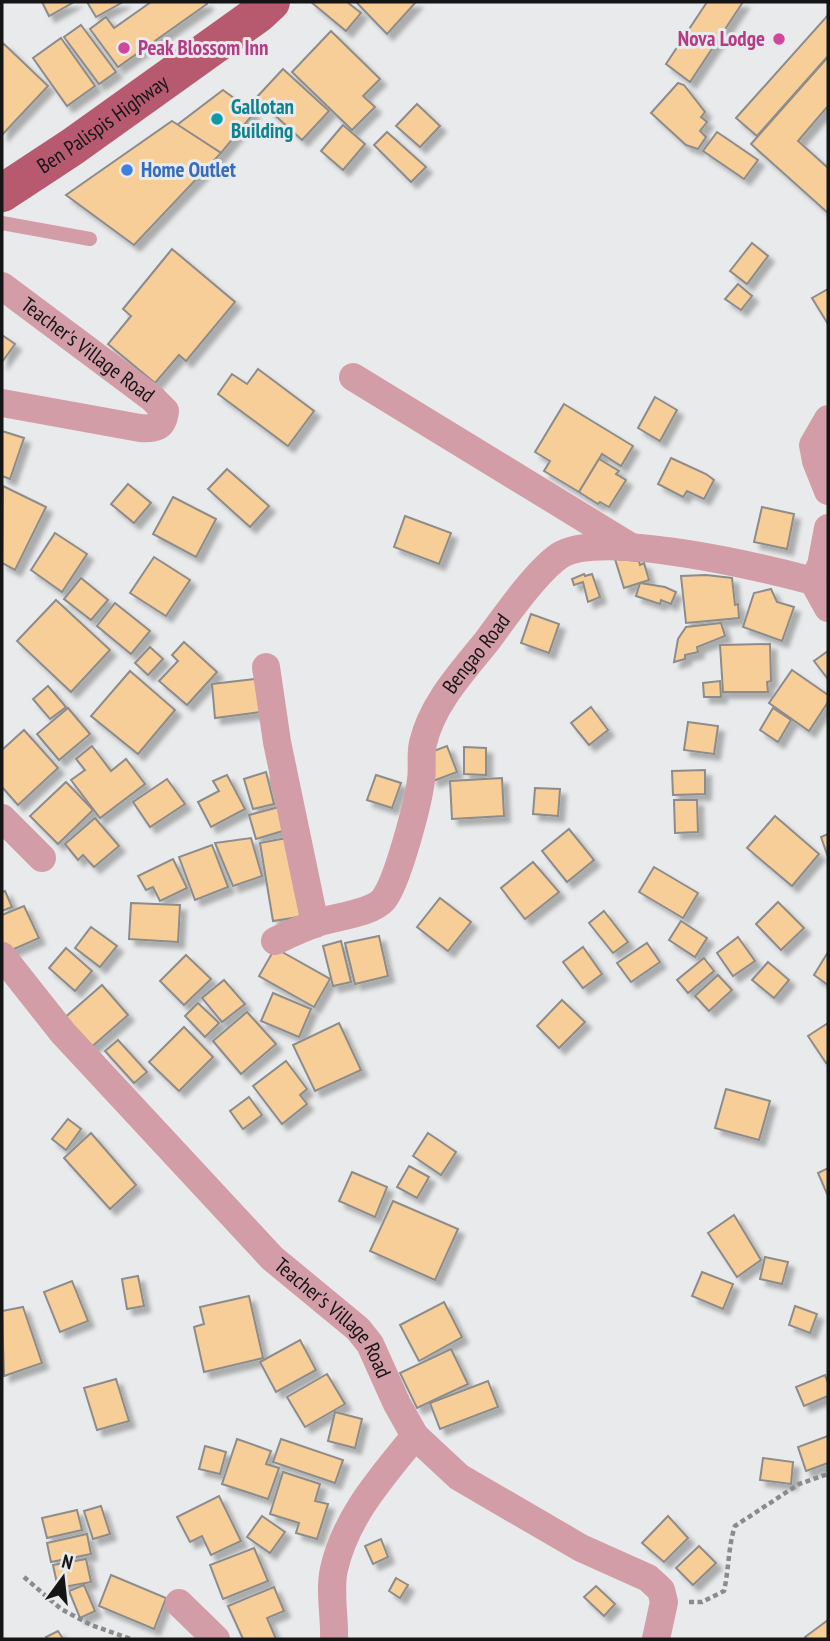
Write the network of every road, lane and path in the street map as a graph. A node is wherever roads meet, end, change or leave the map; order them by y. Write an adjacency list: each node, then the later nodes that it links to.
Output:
1 (271, 2): 2 (main road, Ben Palispis Highway)
2 (2, 193)
3 (2, 223): 4 (lane)
4 (90, 239)
5 (2, 286): 7 (street, Teacher's Village Road)
6 (353, 377): 11 (street)
7 (2, 402)
8 (828, 419): 9 (street)
9 (828, 491)
10 (828, 528): 12 (street)
11 (634, 548): 12 (street, Bengao Road); 17 (street, Bengao Road)
12 (813, 581): 13 (street)
13 (828, 608)
14 (266, 667): 17 (street)
15 (2, 818): 16 (street)
16 (42, 858)
17 (315, 924): 18 (street, Bengao Road)
18 (275, 941)
19 (2, 956): 20 (street, Teacher's Village Road)
20 (415, 1436): 23 (street, Teacher's Village Road); 27 (street)
21 (828, 1474): 23 (path)
22 (24, 1577): 25 (path)
23 (664, 1602): 28 (street)
24 (179, 1603): 26 (street)
25 (131, 1639)
26 (216, 1639)
27 (334, 1639)
28 (656, 1639)

